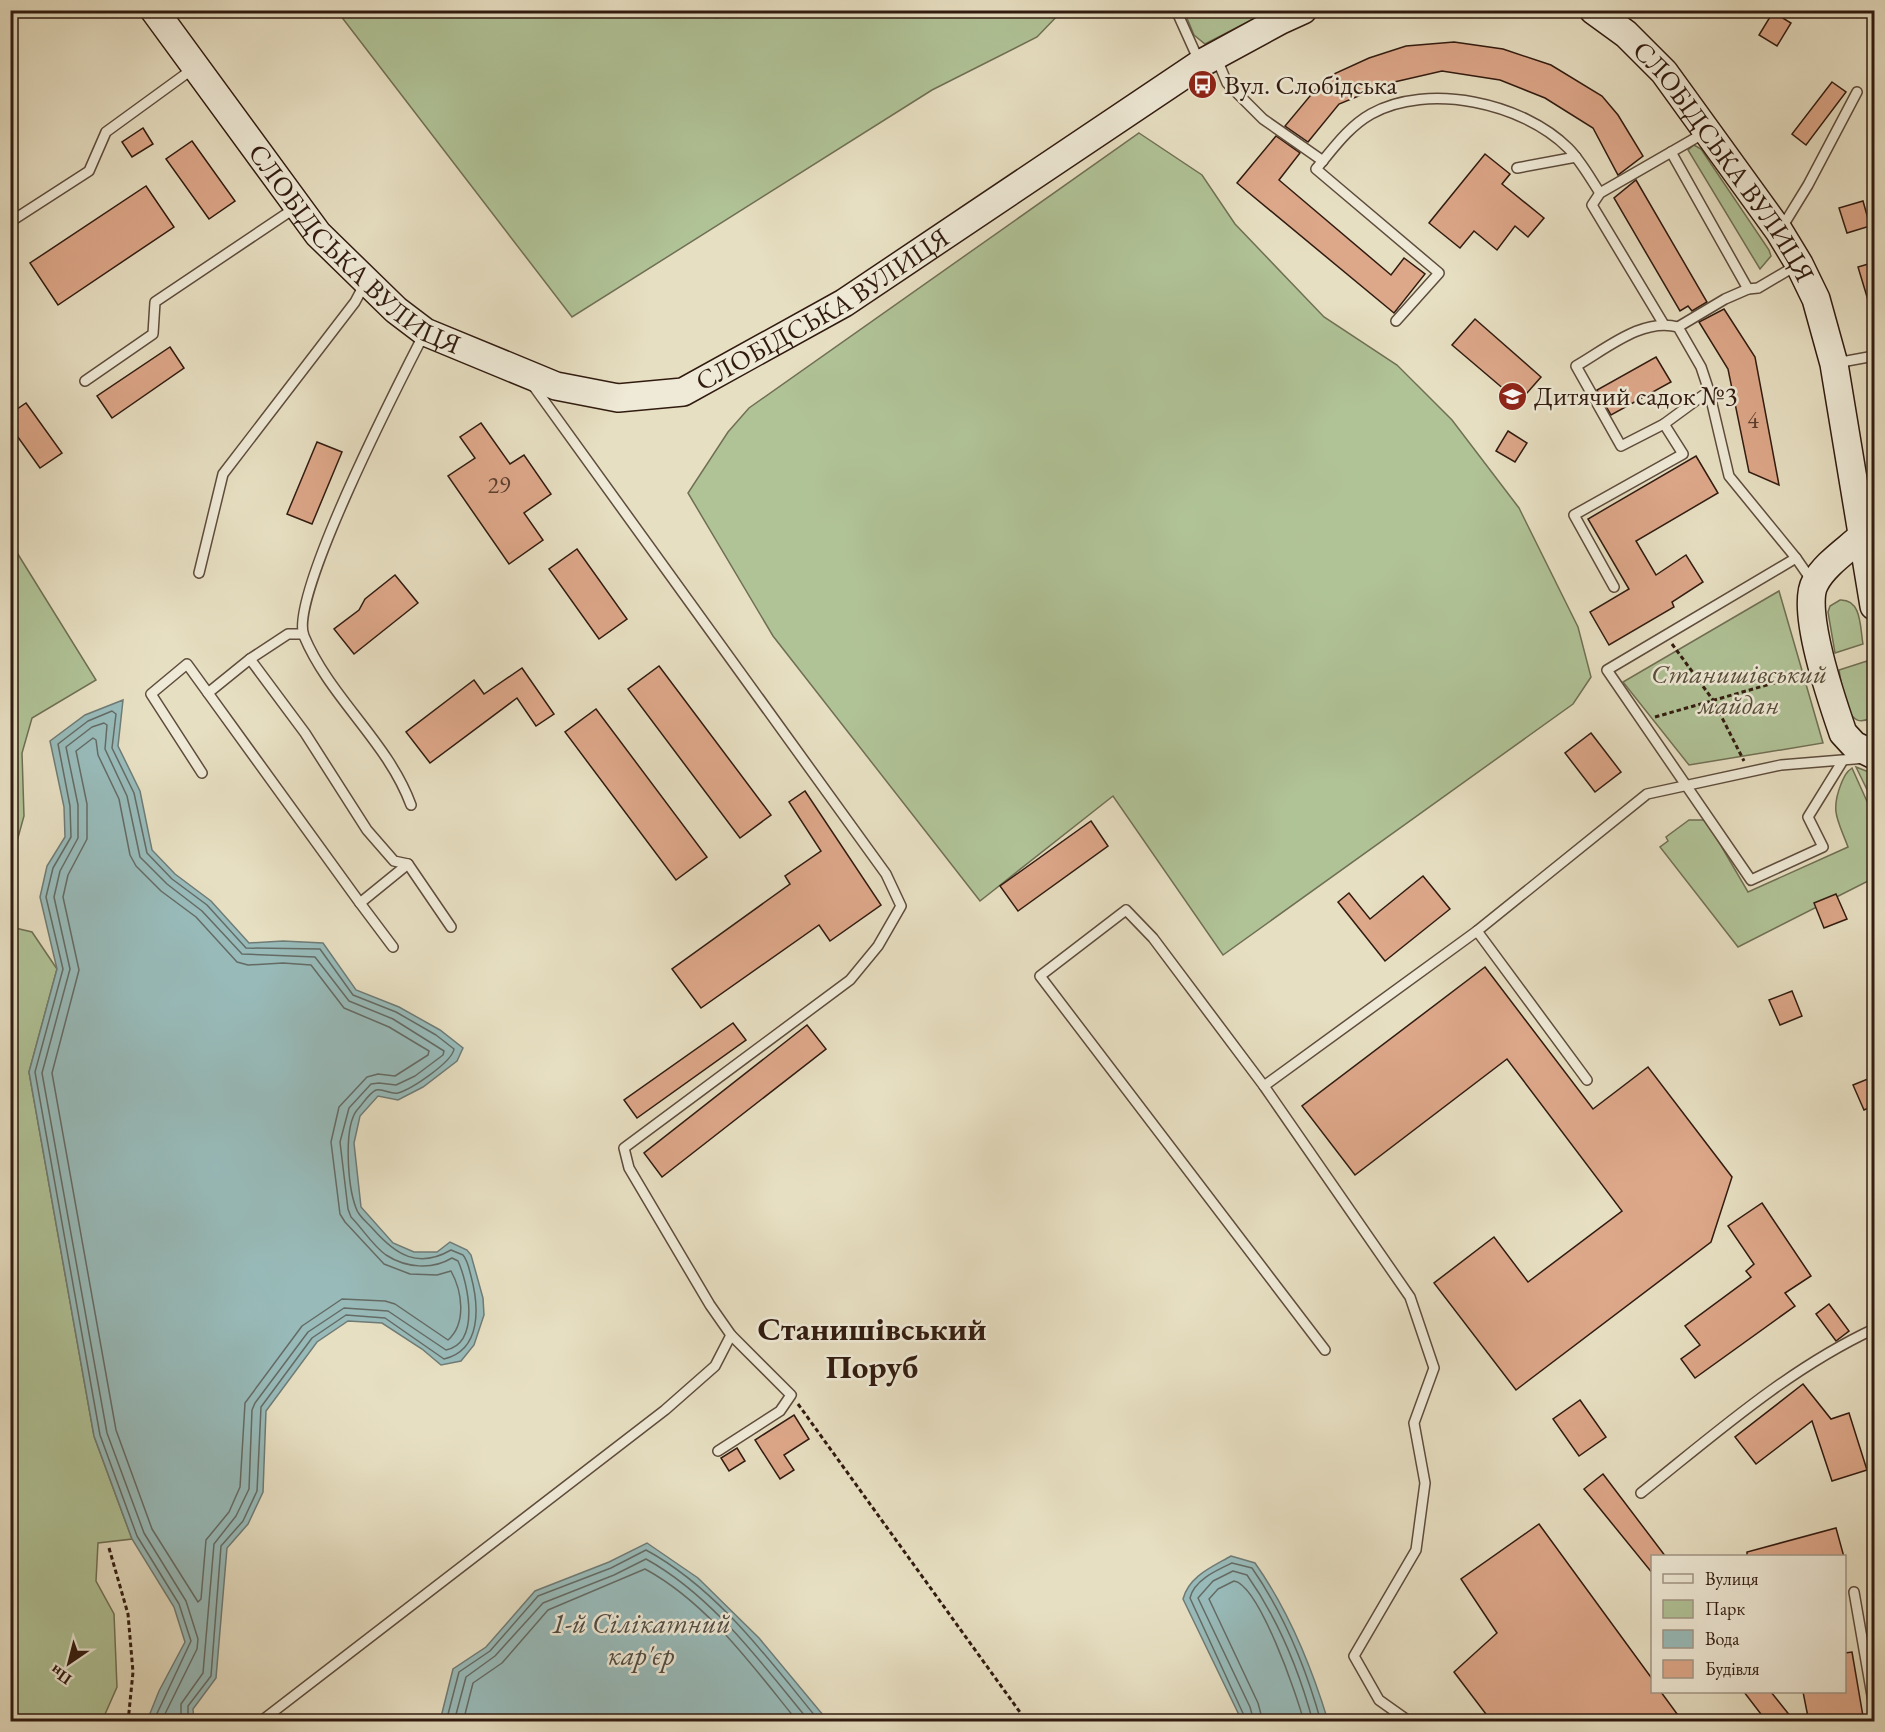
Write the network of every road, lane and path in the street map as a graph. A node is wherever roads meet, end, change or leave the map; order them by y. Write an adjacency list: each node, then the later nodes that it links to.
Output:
1 (154, 10): 6 (street, СЛОБІДСЬКА ВУЛИЦЯ)
2 (1176, 10): 5 (lane)
3 (1303, 10): 5 (street, СЛОБІДСЬКА ВУЛИЦЯ)
4 (1593, 10): 8 (street, СЛОБІДСЬКА ВУЛИЦЯ)
5 (1208, 59): 11 (lane); 26 (street, СЛОБІДСЬКА ВУЛИЦЯ)
6 (196, 67): 14 (street, СЛОБІДСЬКА ВУЛИЦЯ); 15 (lane)
7 (1857, 92): 16 (lane)
8 (1707, 131): 9 (lane); 16 (street, СЛОБІДСЬКА ВУЛИЦЯ)
9 (1671, 152): 13 (lane); 19 (lane)
10 (1576, 156): 11 (lane); 12 (lane); 13 (lane)
11 (1323, 161): 20 (lane)
12 (1517, 168)
13 (1600, 193): 21 (lane)
14 (297, 206): 18 (street, СЛОБІДСЬКА ВУЛИЦЯ); 27 (lane)
15 (10, 222)
16 (1779, 231): 17 (street, СЛОБІДСЬКА ВУЛИЦЯ)
17 (1799, 264): 19 (lane); 25 (street, СЛОБІДСЬКА ВУЛИЦЯ)
18 (366, 280): 23 (street, СЛОБІДСЬКА ВУЛИЦЯ); 32 (lane)
19 (1748, 289): 22 (lane)
20 (1396, 321)
21 (1663, 323): 22 (lane); 29 (lane)
22 (1678, 327): 28 (lane)
23 (425, 332): 26 (street, СЛОБІДСЬКА ВУЛИЦЯ); 36 (lane)
24 (1875, 356): 25 (lane)
25 (1834, 364): 30 (street)
26 (524, 372): 57 (lane)
27 (86, 381)
28 (1709, 391): 29 (lane); 31 (lane)
29 (1664, 424): 34 (lane)
30 (1861, 537): 33 (street); 35 (street)
31 (1796, 558): 33 (lane); 37 (lane)
32 (199, 573)
33 (1814, 583): 39 (street)
34 (1614, 586)
35 (1875, 606)
36 (303, 634): 38 (lane); 48 (lane)
37 (1666, 635): 41 (path); 42 (lane)
38 (250, 659): 40 (lane); 49 (lane)
39 (1824, 669): 41 (path); 43 (street)
40 (208, 693): 46 (lane); 50 (lane)
41 (1713, 700): 42 (path); 45 (path)
42 (1642, 720): 47 (lane)
43 (1875, 756): 44 (lane)
44 (1842, 762): 45 (lane); 47 (lane)
45 (1750, 772): 47 (lane)
46 (202, 773)
47 (1688, 786): 52 (lane)
48 (411, 805)
49 (408, 864): 50 (lane); 51 (lane)
50 (360, 903): 53 (lane)
51 (452, 927)
52 (1477, 932): 54 (lane); 55 (lane)
53 (393, 946)
54 (1587, 1080)
55 (1264, 1086): 58 (lane); 68 (lane)
56 (1875, 1329): 61 (lane)
57 (731, 1335): 59 (lane); 66 (lane)
58 (1325, 1350)
59 (791, 1395): 60 (lane); 67 (path)
60 (718, 1451)
61 (1641, 1493)
62 (109, 1548): 65 (path)
63 (1854, 1592): 64 (lane)
64 (1875, 1707)
65 (128, 1722)
66 (260, 1722)
67 (1027, 1722)
68 (1410, 1722)

